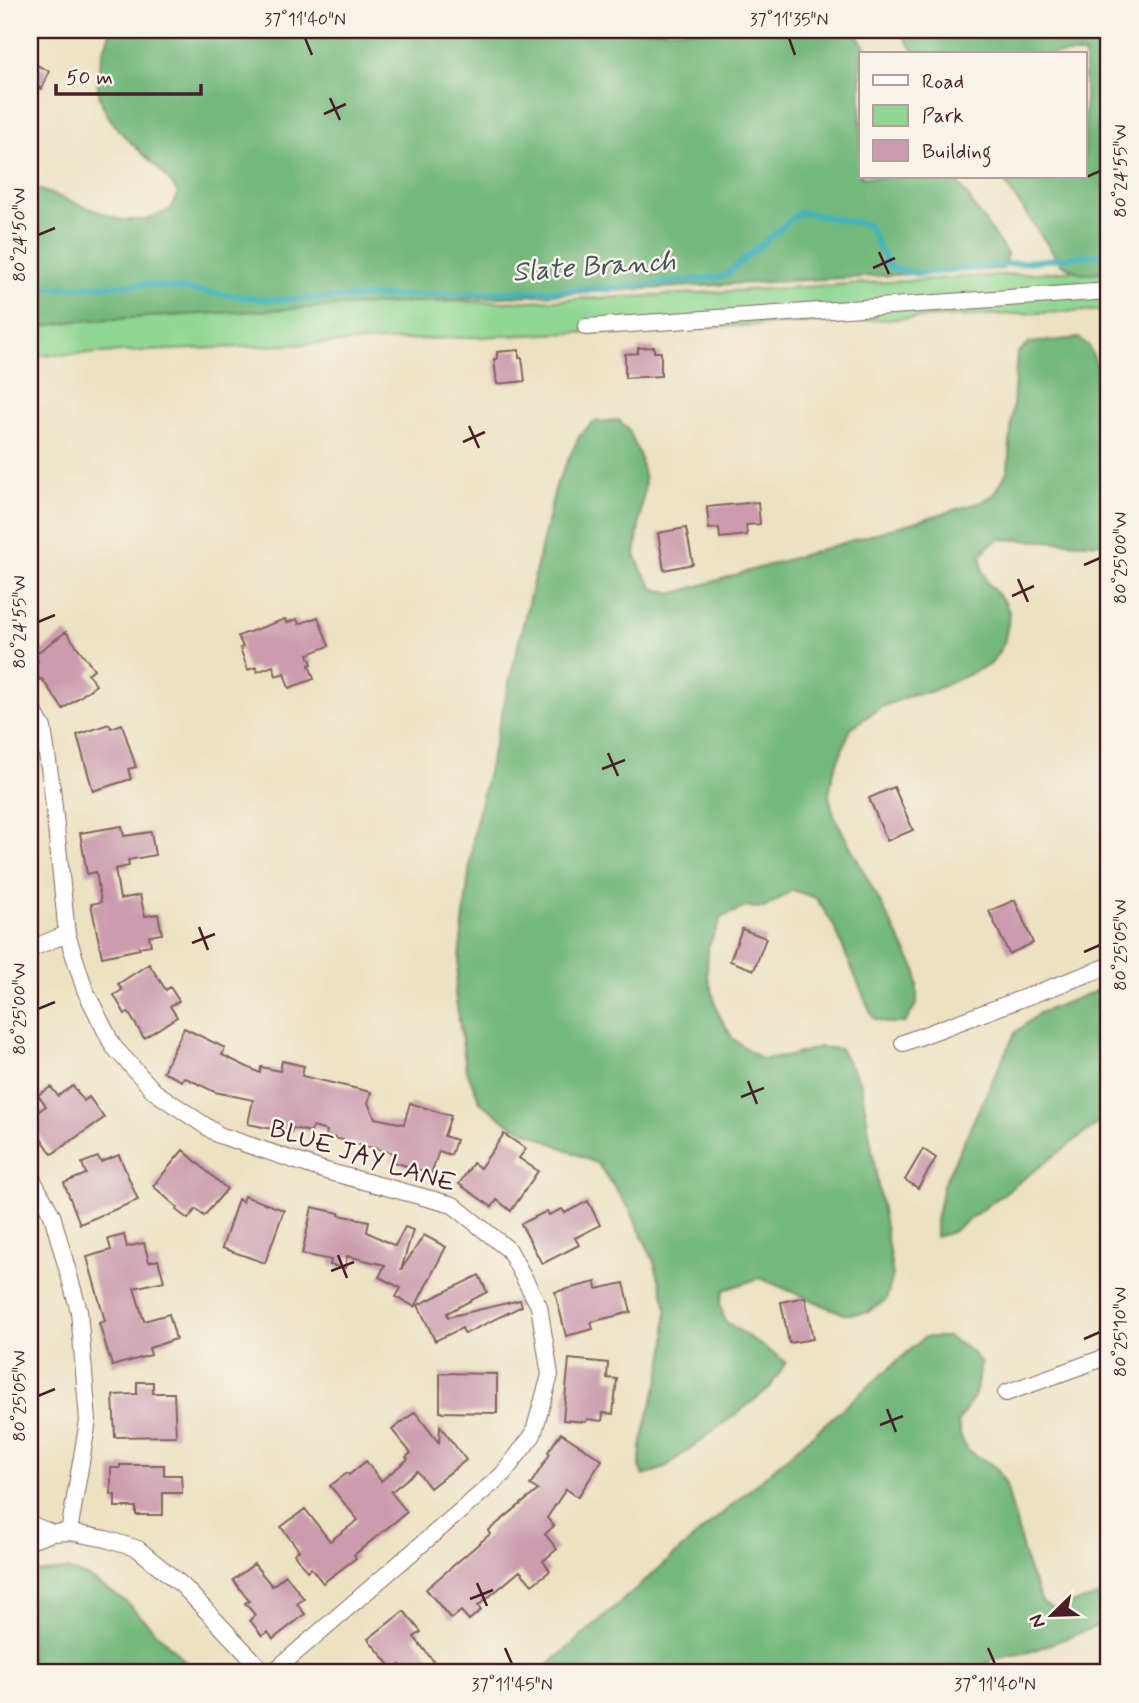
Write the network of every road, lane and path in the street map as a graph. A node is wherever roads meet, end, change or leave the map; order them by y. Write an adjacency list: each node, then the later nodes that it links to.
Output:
1 (1109, 290): 2 (street)
2 (586, 327)
3 (30, 705): 4 (street, BLUE JAY LANE)
4 (66, 934): 5 (street); 16 (street, BLUE JAY LANE)
5 (30, 949)
6 (1109, 966): 7 (street)
7 (903, 1043)
8 (30, 1175): 12 (street)
9 (1109, 1356): 10 (street)
10 (1006, 1393)
11 (30, 1524): 13 (street)
12 (69, 1532): 13 (street); 15 (street)
13 (52, 1533): 14 (street)
14 (30, 1541)
15 (265, 1673)
16 (272, 1673)

